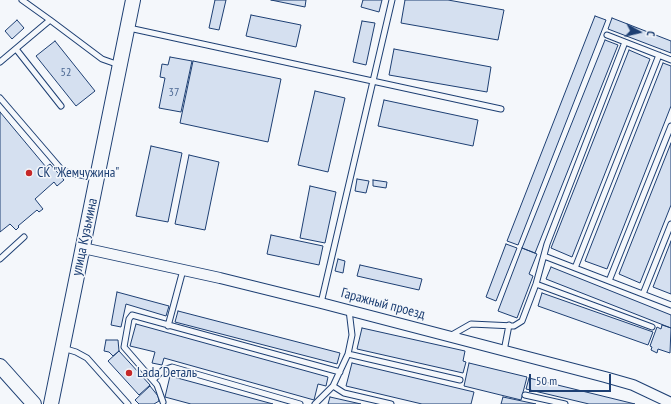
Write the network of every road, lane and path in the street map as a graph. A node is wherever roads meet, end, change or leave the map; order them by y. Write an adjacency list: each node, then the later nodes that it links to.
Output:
1 (22, 0): 4 (lane)
2 (133, 0): 5 (street, улица Кузьмина)
3 (392, 0): 13 (lane)
4 (50, 20): 8 (lane); 12 (lane)
5 (128, 28): 12 (street, улица Кузьмина); 13 (lane)
6 (607, 35): 7 (lane)
7 (625, 42): 9 (lane); 22 (lane)
8 (16, 48): 11 (lane); 15 (lane)
9 (659, 55): 10 (lane); 24 (lane)
10 (671, 60)
11 (0, 62)
12 (120, 65): 18 (street, улица Кузьмина)
13 (373, 81): 16 (lane); 29 (lane)
14 (0, 98): 18 (lane)
15 (61, 106)
16 (502, 109)
17 (671, 126): 26 (lane)
18 (97, 178): 21 (street, улица Кузьмина)
19 (671, 224): 28 (lane)
20 (24, 237): 23 (lane)
21 (83, 248): 25 (street, Гаражный проезд); 36 (street, улица Кузьмина)
22 (544, 256): 24 (lane); 27 (lane)
23 (0, 259)
24 (575, 268): 26 (lane)
25 (183, 270): 29 (street, Гаражный проезд); 33 (lane)
26 (609, 281): 28 (lane)
27 (536, 284): 32 (lane); 34 (lane)
28 (643, 294): 30 (lane)
29 (321, 302): 31 (street, Гаражный проезд)
30 (671, 306)
31 (349, 310): 35 (street, Гаражный проезд); 38 (lane)
32 (508, 325): 35 (lane); 37 (lane)
33 (168, 326): 40 (lane); 41 (lane)
34 (652, 327)
35 (449, 336): 37 (street, Гаражный проезд)
36 (62, 348): 48 (street, улица Кузьмина); 49 (lane)
37 (504, 352): 46 (street, Гаражный проезд)
38 (348, 354): 40 (lane); 42 (lane)
39 (0, 366): 47 (street)
40 (340, 372): 43 (lane)
41 (153, 380): 45 (lane); 50 (lane)
42 (460, 380)
43 (333, 386): 51 (lane); 52 (lane)
44 (525, 395): 53 (lane)
45 (164, 403)
46 (671, 403)
47 (34, 404)
48 (51, 404)
49 (128, 404)
50 (300, 404)
51 (315, 404)
52 (391, 404)
53 (562, 404)

